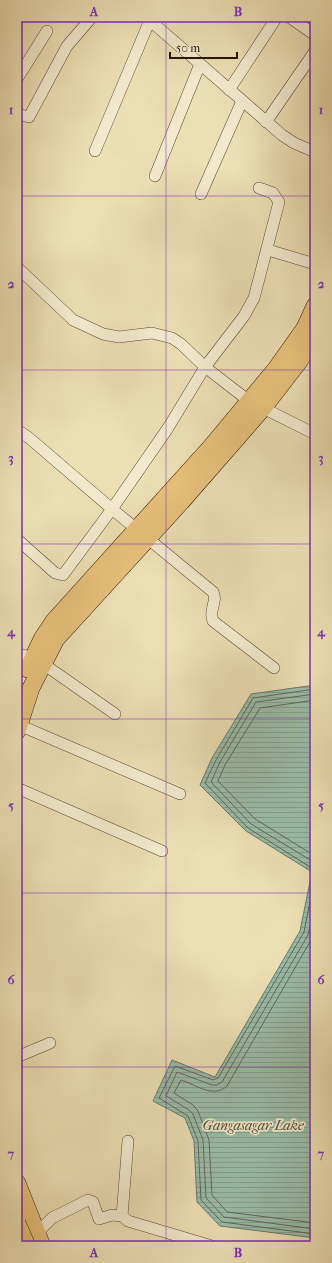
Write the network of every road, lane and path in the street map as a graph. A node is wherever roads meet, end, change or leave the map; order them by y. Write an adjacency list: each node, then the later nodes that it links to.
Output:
1 (92, 17): 12 (street)
2 (277, 17): 10 (street)
3 (289, 17): 6 (street)
4 (148, 19): 8 (street); 14 (street)
5 (47, 30): 9 (street)
6 (315, 34)
7 (315, 51): 13 (street)
8 (200, 64): 10 (street); 16 (street)
9 (17, 79)
10 (230, 90): 11 (street)
11 (242, 101): 13 (street); 18 (street)
12 (17, 114)
13 (266, 122): 15 (street)
14 (95, 151)
15 (315, 152)
16 (155, 176)
17 (259, 188): 19 (street)
18 (201, 194)
19 (268, 250): 20 (street); 24 (street)
20 (315, 264)
21 (17, 267): 24 (street)
22 (315, 306): 25 (highway)
23 (315, 333): 25 (highway)
24 (205, 368): 25 (street); 28 (street)
25 (256, 405): 27 (street); 29 (highway)
26 (17, 430): 28 (street)
27 (315, 434)
28 (112, 509): 29 (street); 30 (street)
29 (142, 534): 31 (highway); 32 (street)
30 (17, 539)
31 (26, 656): 33 (highway); 34 (street); 35 (highway)
32 (274, 668)
33 (17, 697)
34 (115, 714)
35 (18, 728): 37 (street)
36 (17, 788): 38 (street)
37 (180, 794)
38 (162, 851)
39 (50, 1043): 40 (street)
40 (17, 1057)
41 (128, 1141): 43 (street)
42 (17, 1183): 45 (highway)
43 (122, 1216): 45 (street); 49 (street)
44 (17, 1223): 47 (highway, bridge)
45 (34, 1229): 46 (street); 48 (highway)
46 (17, 1233)
47 (27, 1246)
48 (42, 1246)
49 (212, 1246)

